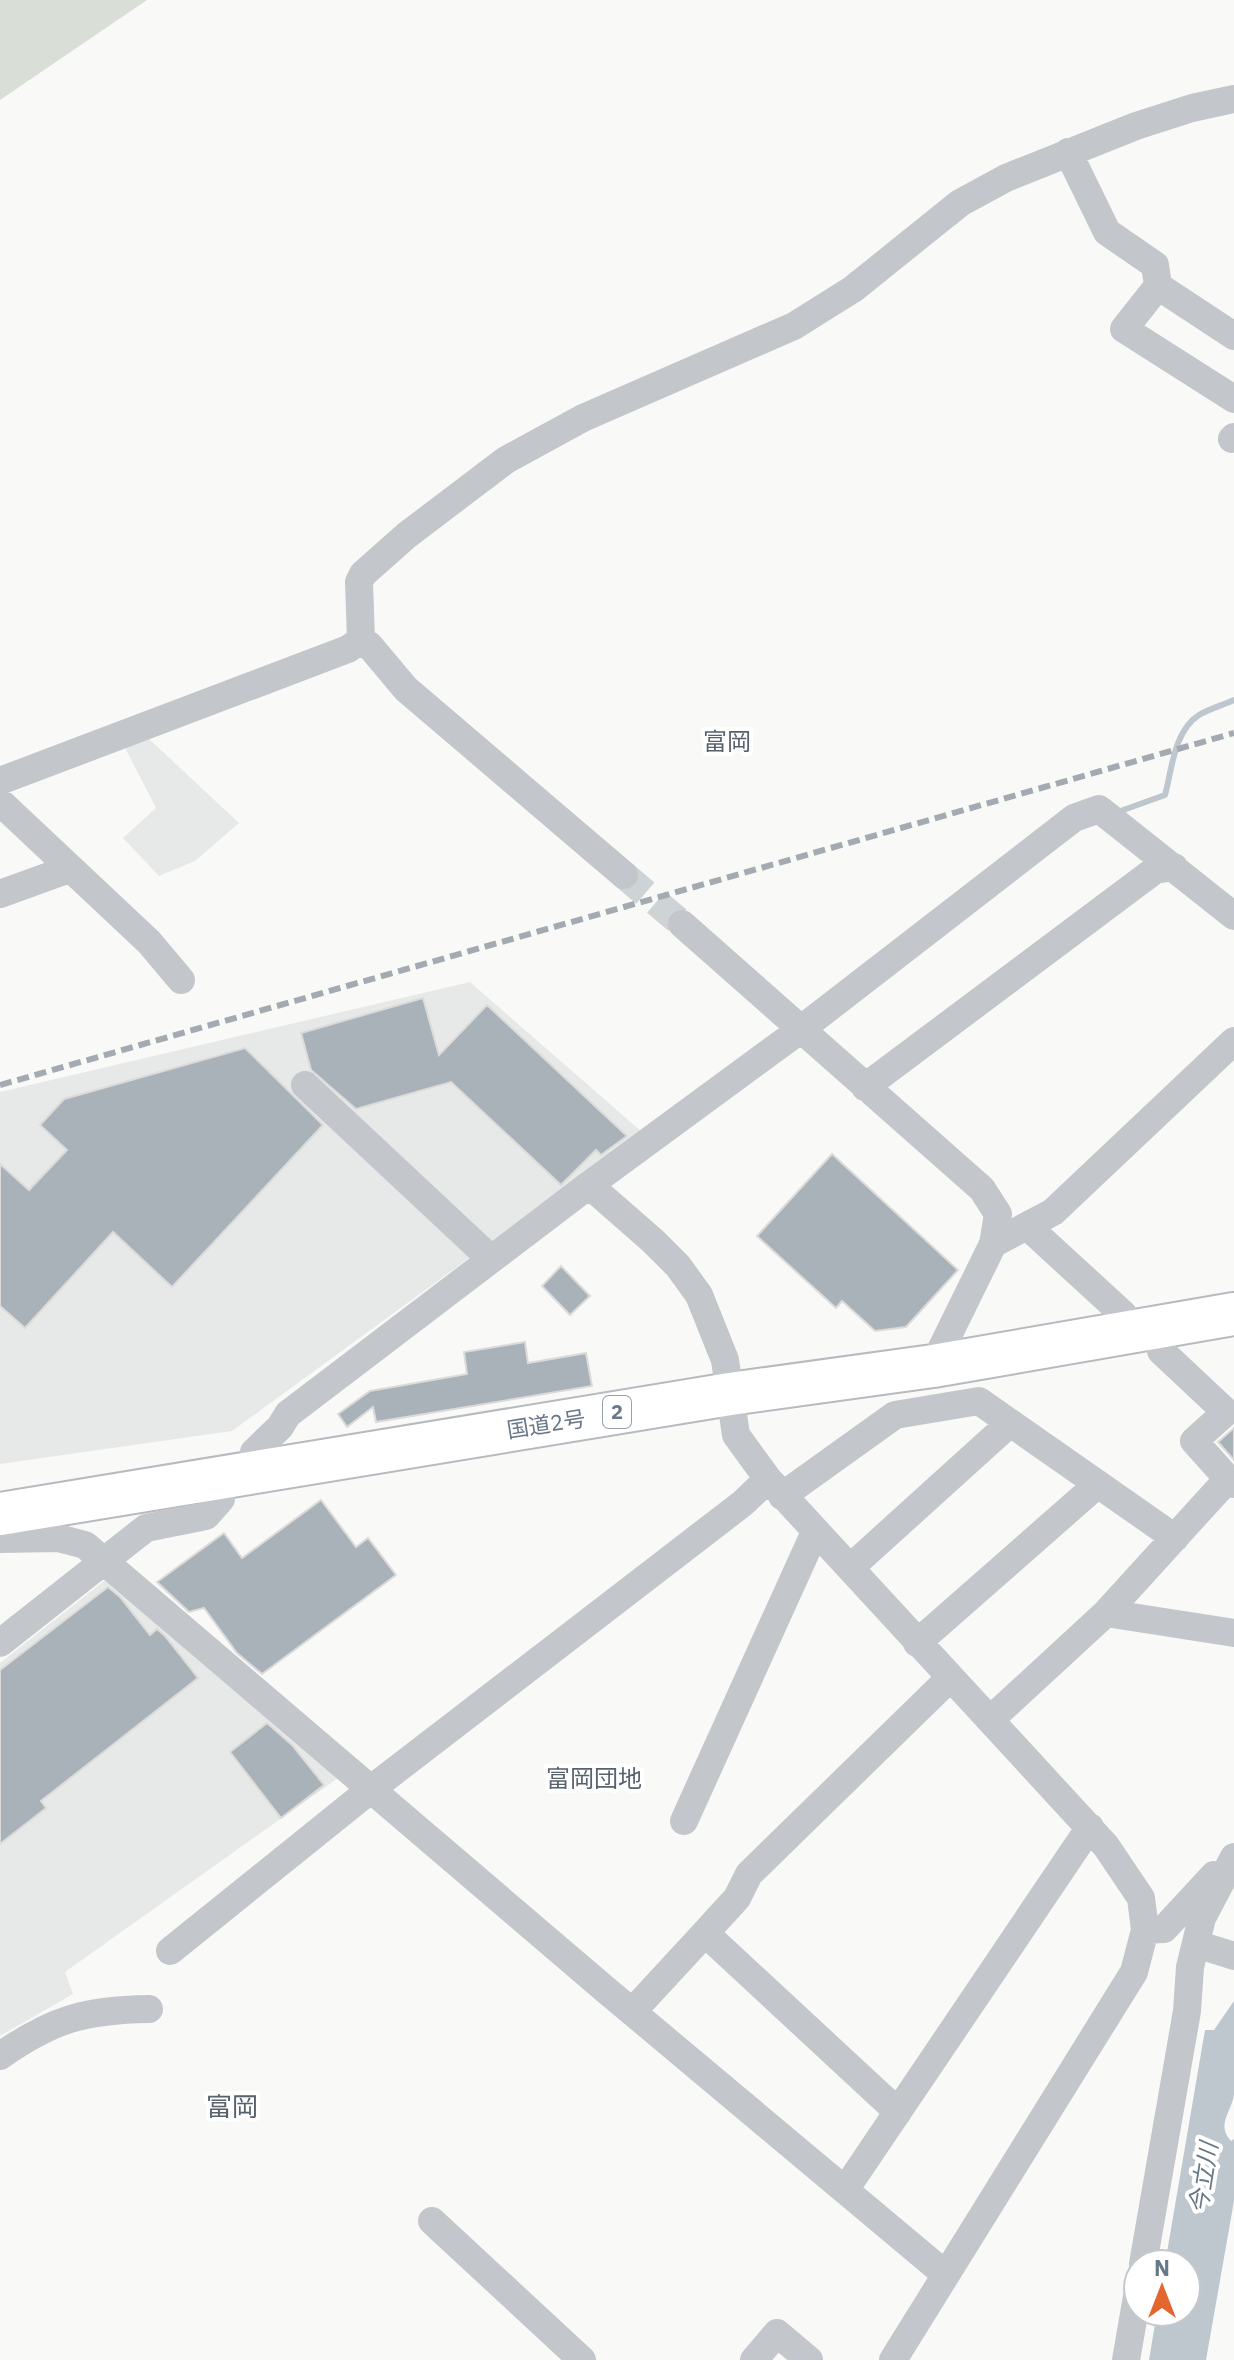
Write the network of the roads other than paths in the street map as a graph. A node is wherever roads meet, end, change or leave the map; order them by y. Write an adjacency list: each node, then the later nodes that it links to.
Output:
1 (1234, 99): 2 (street)
2 (1068, 152): 3 (street); 6 (street)
3 (1158, 286): 4 (street); 5 (street)
4 (1234, 336)
5 (1234, 399)
6 (361, 640): 7 (street); 11 (street)
7 (0, 781)
8 (0, 802): 10 (street)
9 (1174, 867): 13 (street); 16 (street); 19 (street)
10 (69, 869): 12 (street); 15 (street)
11 (624, 875)
12 (0, 894)
13 (1234, 916)
14 (682, 924): 16 (street)
15 (181, 980)
16 (805, 1034): 19 (street); 20 (street)
17 (1234, 1041): 21 (street)
18 (305, 1085): 23 (street)
19 (865, 1087): 22 (street)
20 (589, 1185): 23 (street); 28 (street)
21 (1027, 1226): 22 (street); 24 (street)
22 (993, 1244): 27 (street)
23 (491, 1259): 30 (street)
24 (1123, 1314)
25 (1234, 1314): 27 (highway, 国道2号 / 2)
26 (1161, 1351): 31 (street)
27 (933, 1366): 28 (highway, 国道2号 / 2)
28 (730, 1394): 33 (street); 35 (highway, 国道2号 / 2)
29 (1010, 1423): 32 (street); 33 (street); 40 (street)
30 (254, 1452)
31 (1231, 1482): 37 (street)
32 (1098, 1484): 37 (street); 44 (street)
33 (775, 1487): 36 (street); 47 (street)
34 (221, 1499): 39 (street)
35 (0, 1514)
36 (815, 1532): 40 (street); 48 (street)
37 (1175, 1538): 41 (street)
38 (0, 1539): 39 (street)
39 (108, 1565): 43 (street); 47 (street)
40 (850, 1568): 44 (street)
41 (1106, 1613): 42 (street); 46 (street)
42 (1234, 1633)
43 (0, 1643)
44 (917, 1643): 45 (street)
45 (950, 1678): 46 (street); 52 (street)
46 (991, 1719): 49 (street)
47 (370, 1790): 54 (street); 56 (street)
48 (684, 1821)
49 (1090, 1827): 51 (street); 58 (street)
50 (1234, 1856): 51 (street); 53 (street)
51 (1145, 1930): 62 (street)
52 (705, 1933): 56 (street); 58 (street)
53 (1213, 1949): 61 (street)
54 (170, 1951)
55 (149, 2009): 57 (street)
56 (632, 2012): 59 (street)
57 (0, 2056)
58 (898, 2112): 59 (street)
59 (845, 2190): 62 (street)
60 (432, 2221): 64 (street)
61 (1146, 2248)
62 (945, 2274): 67 (street)
63 (1132, 2328): 68 (street)
64 (582, 2360)
65 (754, 2360): 66 (street)
66 (809, 2360)
67 (893, 2360)
68 (1126, 2360)

